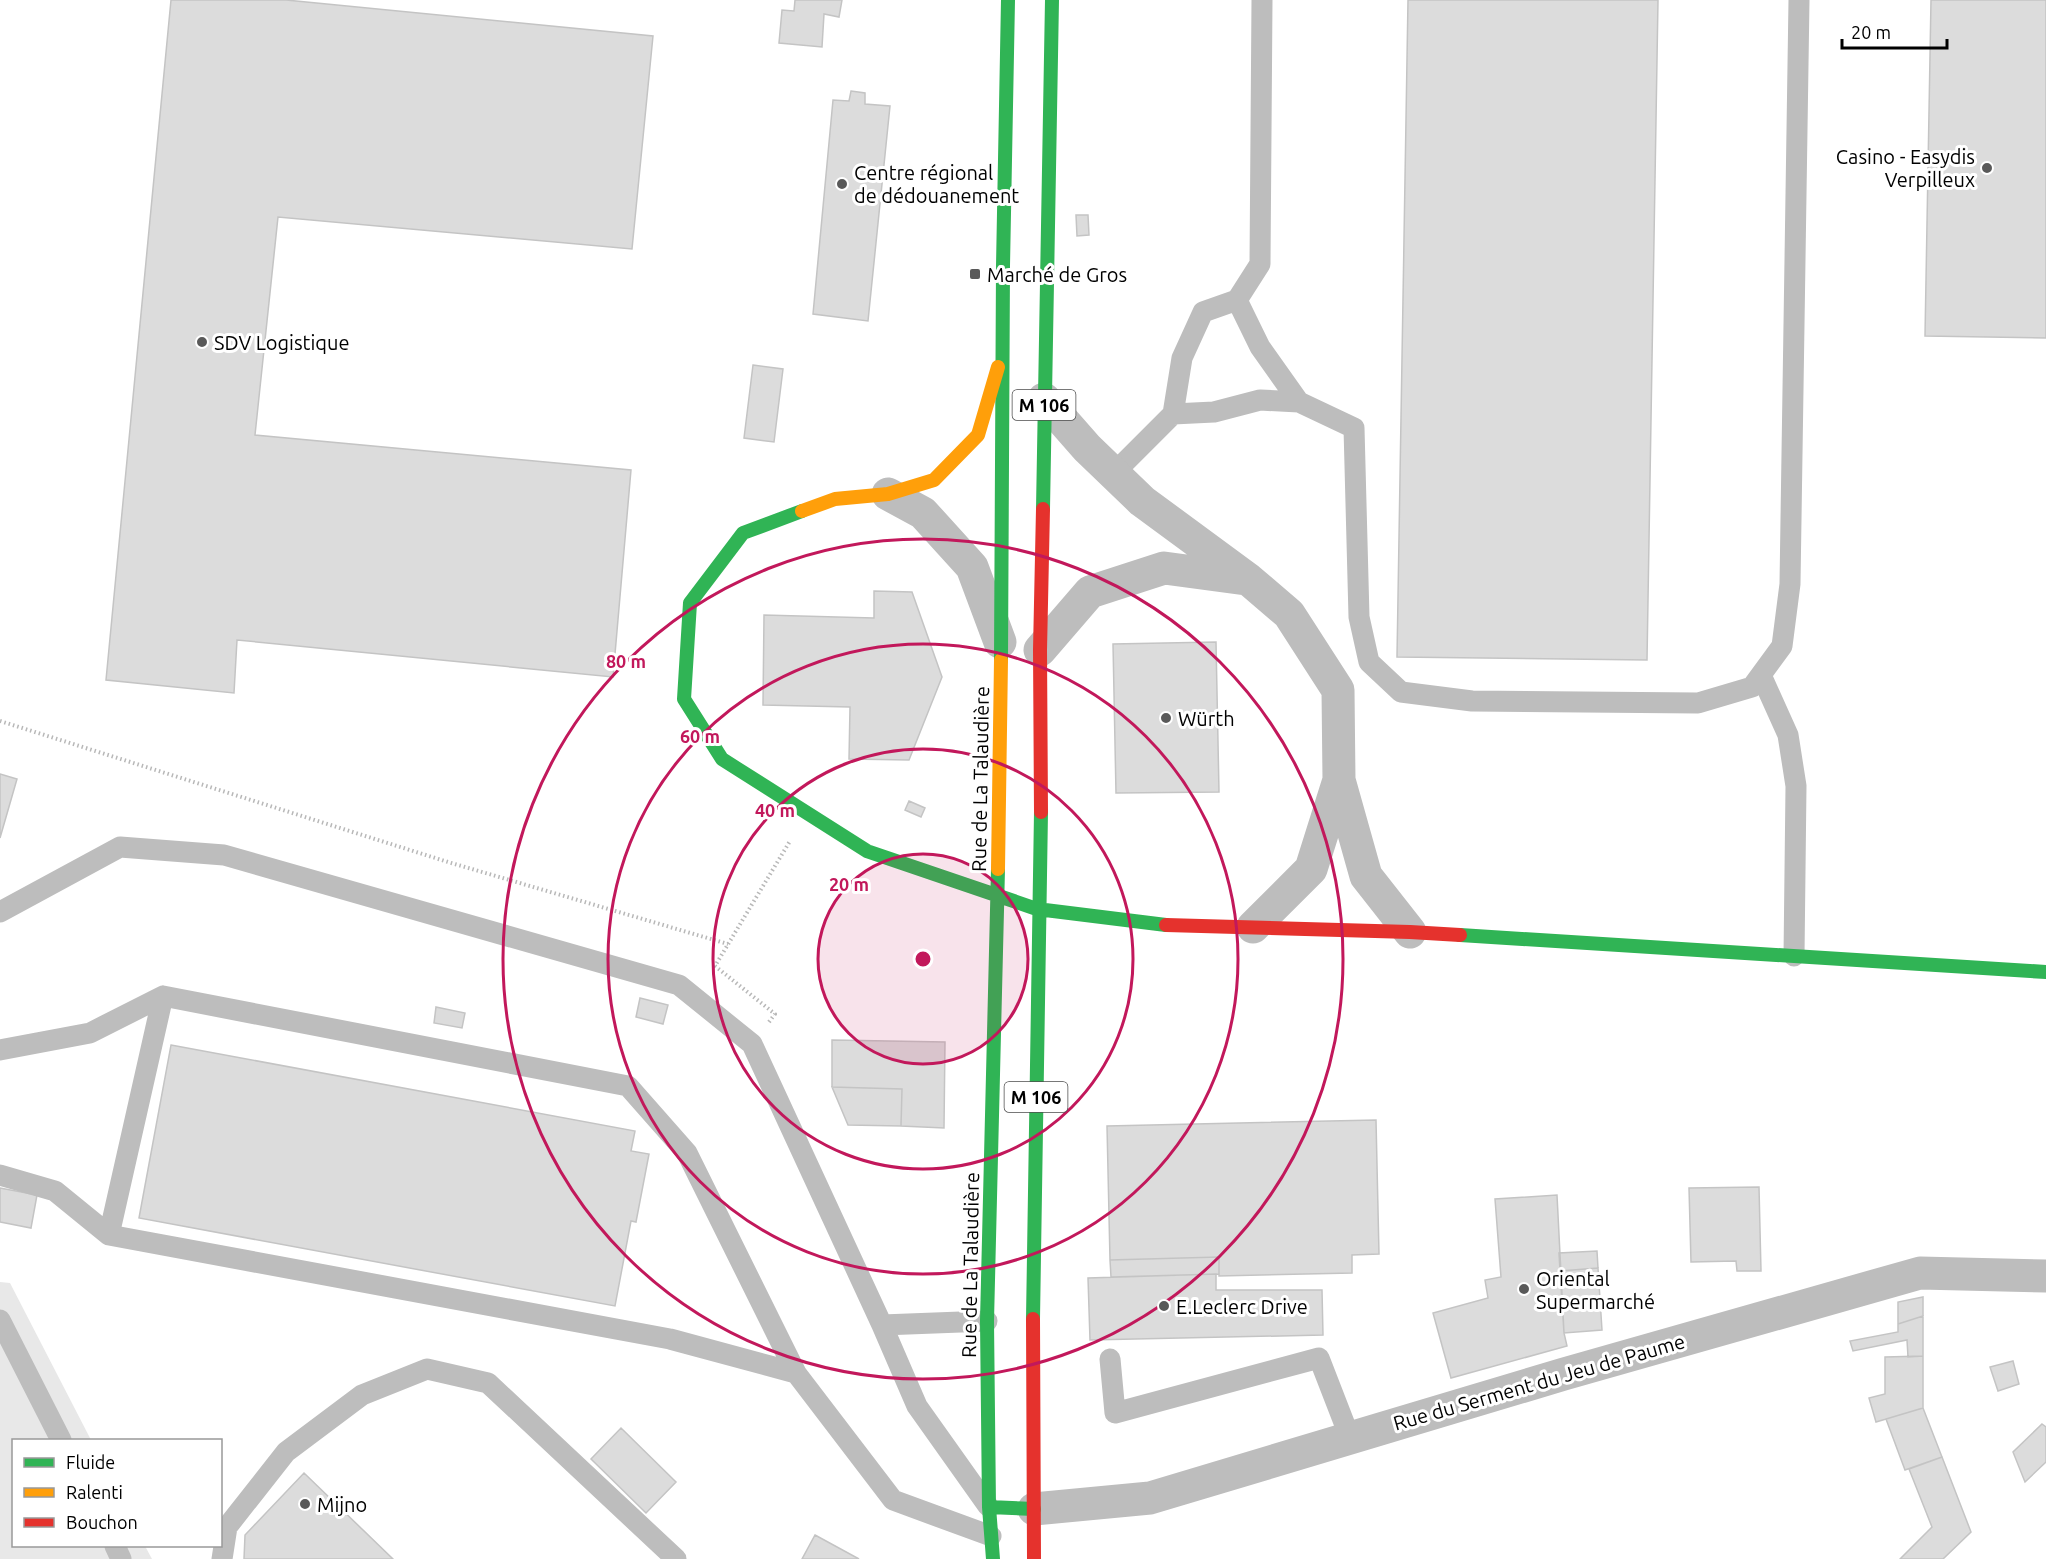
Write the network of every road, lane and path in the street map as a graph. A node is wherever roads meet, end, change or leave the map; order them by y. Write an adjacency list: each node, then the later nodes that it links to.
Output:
1 (1008, 0): 6 (main road, Rue de La Talaudière / M 106)
2 (1052, 0): 7 (main road, M 106)
3 (1262, 0): 5 (lane)
4 (1799, 0): 15 (lane)
5 (1237, 300): 8 (lane); 9 (lane)
6 (1003, 350): 11 (main road); 13 (main road, Rue de La Talaudière / M 106)
7 (1044, 399): 10 (street); 14 (main road, M 106)
8 (1299, 402): 9 (lane); 15 (lane)
9 (1173, 414): 10 (lane)
10 (1113, 474): 12 (street)
11 (888, 494): 13 (street); 18 (main road)
12 (1248, 579): 14 (street); 17 (street)
13 (1002, 647): 32 (main road, Rue de La Talaudière / M 106)
14 (1040, 650): 39 (main road, M 106)
15 (1761, 675): 23 (lane)
16 (0, 721): 22 (path)
17 (1339, 780): 20 (street); 21 (street)
18 (807, 812): 20 (main road); 22 (path)
19 (0, 912): 26 (lane)
20 (1253, 927): 21 (main road)
21 (1410, 932): 23 (main road)
22 (728, 944): 26 (path)
23 (1794, 956): 24 (main road)
24 (2046, 972)
25 (163, 996): 27 (lane); 29 (lane); 35 (lane)
26 (752, 1044): 33 (lane)
27 (0, 1050)
28 (0, 1175): 29 (lane)
29 (109, 1235): 35 (lane)
30 (2046, 1276): 36 (street, Rue du Serment du Jeu de Paume)
31 (0, 1320): 37 (lane)
32 (987, 1321): 33 (lane); 38 (main road, Rue de La Talaudière)
33 (882, 1325): 38 (lane)
34 (1110, 1359): 36 (lane)
35 (796, 1373): 40 (lane)
36 (1350, 1438): 39 (street, Rue du Serment du Jeu de Paume)
37 (60, 1439)
38 (989, 1507): 39 (main road); 40 (main road, Rue de La Talaudière)
39 (1034, 1509): 44 (main road, M 106)
40 (991, 1536): 43 (main road, Rue de La Talaudière)
41 (222, 1559): 42 (lane)
42 (676, 1559)
43 (993, 1559)
44 (1034, 1559)

